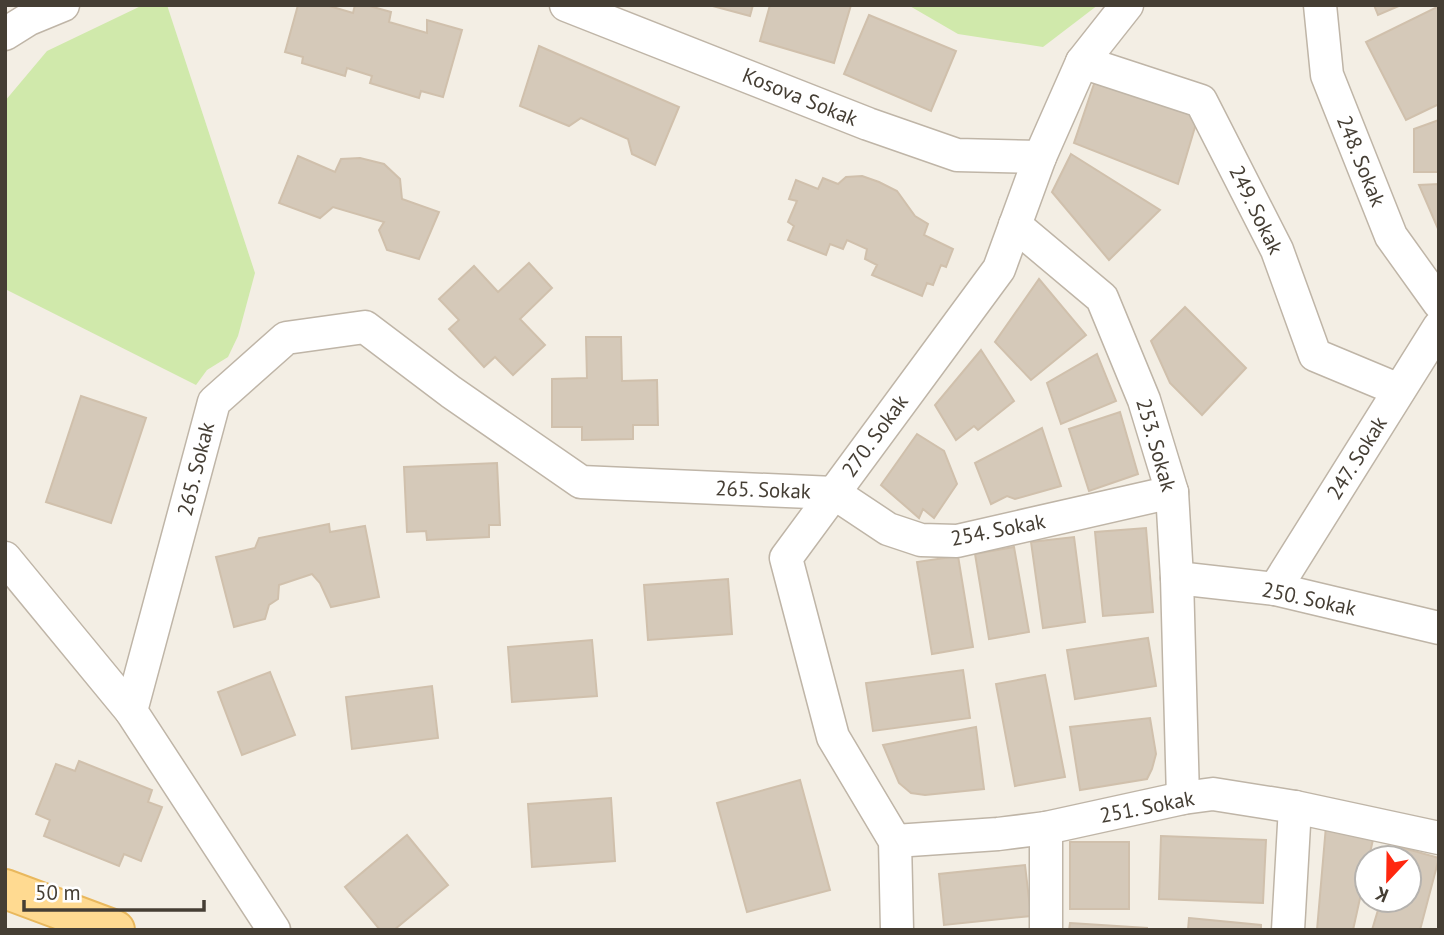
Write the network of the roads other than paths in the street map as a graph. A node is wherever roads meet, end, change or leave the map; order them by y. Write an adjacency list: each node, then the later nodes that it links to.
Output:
1 (63, 5): 5 (street)
2 (566, 5): 7 (street, Kosova Sokak)
3 (1127, 5): 6 (street, 270. Sokak)
4 (1320, 5): 9 (street, 248. Sokak)
5 (13, 20)
6 (1082, 62): 7 (street, 270. Sokak); 11 (street, 249. Sokak)
7 (1040, 157): 8 (street, 270. Sokak)
8 (1015, 225): 12 (street, 253. Sokak); 13 (street, 270. Sokak)
9 (1439, 303)
10 (1439, 327): 11 (street, 247. Sokak)
11 (1399, 390): 16 (street, 247. Sokak)
12 (1172, 492): 13 (street, 254. Sokak); 15 (street, 253. Sokak)
13 (834, 493): 18 (street, 265. Sokak); 23 (street, 270. Sokak)
14 (5, 558): 18 (street)
15 (1177, 578): 16 (street, 250. Sokak); 19 (street, 253. Sokak)
16 (1275, 589): 17 (street, 250. Sokak)
17 (1439, 628)
18 (131, 711): 26 (street)
19 (1184, 797): 20 (street, 251. Sokak); 21 (street, 251. Sokak)
20 (1295, 807): 22 (street, 251. Sokak); 29 (street)
21 (1046, 828): 23 (street, 251. Sokak); 28 (street)
22 (1439, 838)
23 (895, 841): 27 (street, 270. Sokak)
24 (5, 889): 25 (main road)
25 (115, 930)
26 (274, 930)
27 (897, 930)
28 (1046, 930)
29 (1288, 930)

